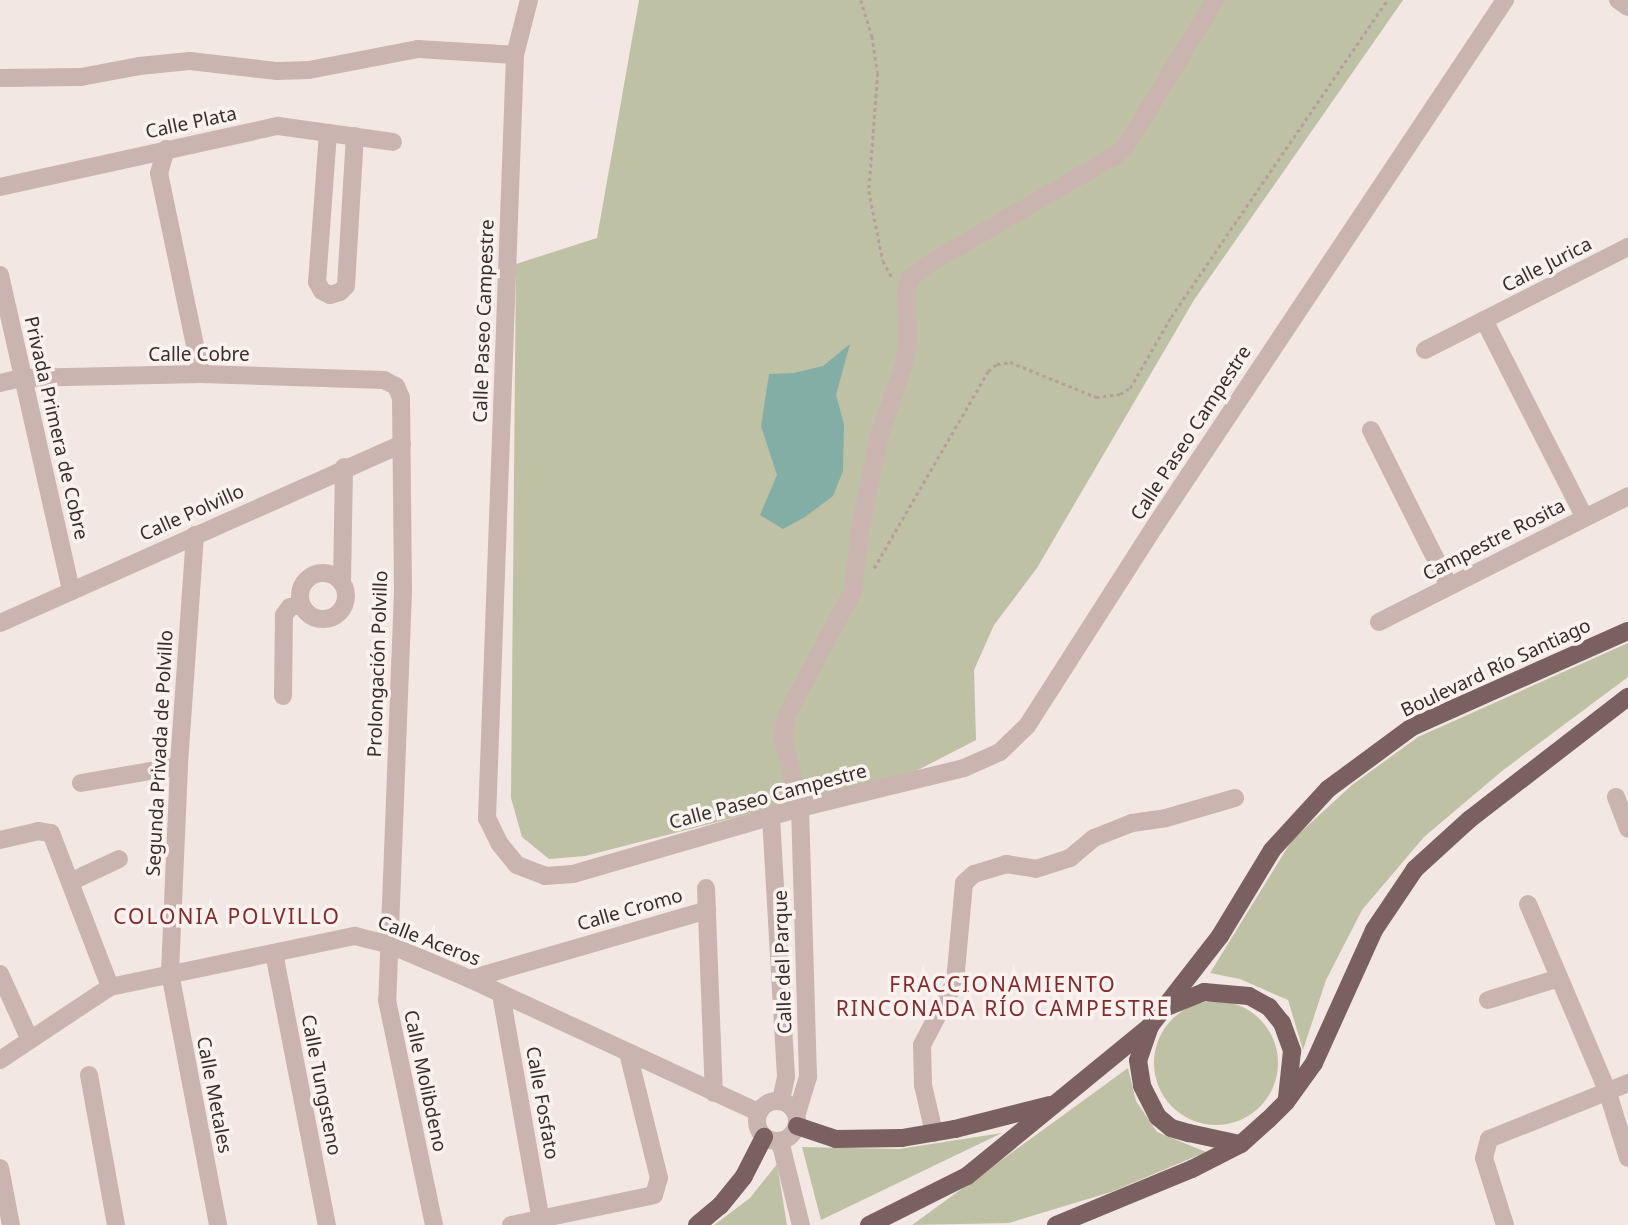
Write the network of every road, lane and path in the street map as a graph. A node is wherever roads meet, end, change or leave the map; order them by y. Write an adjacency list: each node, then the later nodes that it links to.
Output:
1 (529, 0): 8 (street, Calle Paseo Campestre)
2 (861, 0): 19 (path)
3 (1215, 0): 19 (street)
4 (1387, 0): 35 (path)
5 (1505, 0): 46 (street, Calle Paseo Campestre)
6 (1618, 0): 7 (street)
7 (1628, 7)
8 (515, 55): 9 (street); 47 (street, Calle Paseo Campestre)
9 (0, 78)
10 (328, 133): 11 (street, Calle Plata); 11 (street); 13 (street, Calle Plata)
11 (355, 136): 12 (street, Calle Plata)
12 (393, 142)
13 (166, 149): 14 (street, Calle Plata); 15 (street)
14 (130, 158): 15 (street); 16 (street, Calle Plata)
15 (159, 173): 22 (street)
16 (0, 187)
17 (1626, 253): 20 (street, Calle Jurica)
18 (0, 275): 23 (street, Privada Primera de Cobre)
19 (906, 292): 35 (street)
20 (1484, 320): 21 (street, Calle Jurica); 30 (street)
21 (1425, 350)
22 (201, 374): 23 (street, Calle Cobre); 25 (street, Calle Cobre)
23 (22, 378): 24 (street, Calle Cobre); 34 (street, Privada Primera de Cobre)
24 (0, 383)
25 (396, 386): 27 (street, Prolongación Polvillo)
26 (1371, 430): 33 (street)
27 (402, 444): 28 (street, Calle Polvillo); 57 (street, Prolongación Polvillo)
28 (344, 467): 31 (street, Calle Polvillo); 32 (street)
29 (1628, 496): 30 (street, Campestre Rosita)
30 (1585, 518): 33 (street, Campestre Rosita)
31 (195, 535): 34 (street, Calle Polvillo); 42 (street, Segunda Privada de Polvillo)
32 (342, 582): 36 (street); 36 (street)
33 (1449, 586): 37 (street, Campestre Rosita)
34 (71, 591): 38 (street, Calle Polvillo)
35 (853, 591): 46 (street, Calle del Parque)
36 (301, 605): 40 (street)
37 (1379, 622)
38 (0, 623)
39 (1628, 631): 66 (main road, Boulevard Río Santiago)
40 (282, 696)
41 (1628, 697): 76 (main road)
42 (179, 766): 43 (street); 59 (street, Segunda Privada de Polvillo)
43 (81, 783)
44 (1616, 797): 48 (street)
45 (1235, 798): 80 (street)
46 (800, 808): 47 (street, Calle Paseo Campestre); 55 (street, Calle del Parque)
47 (771, 817): 56 (street, Calle del Parque)
48 (1628, 829)
49 (0, 840): 51 (street)
50 (119, 859): 51 (street)
51 (70, 882): 63 (street)
52 (706, 888): 54 (street)
53 (1528, 904): 61 (street)
54 (707, 910): 62 (street, Calle Cromo); 74 (street, Calle Cromo)
55 (803, 935): 56 (street); 79 (street, Calle del Parque)
56 (778, 936): 75 (street, Calle del Parque)
57 (388, 944): 58 (street, Calle Aceros); 62 (street, Calle Aceros); 91 (street, Calle Molibdeno)
58 (274, 953): 59 (street, Calle Aceros); 90 (street, Calle Tungsteno)
59 (170, 973): 63 (street, Calle Aceros); 89 (street, Calle Metales)
60 (0, 974): 68 (street)
61 (1559, 978): 65 (street); 73 (street)
62 (471, 979): 64 (street, Calle Aceros)
63 (110, 987): 68 (street, Calle Aceros)
64 (500, 994): 69 (street, Calle Aceros); 86 (street, Calle Fosfato)
65 (1488, 1000)
66 (1167, 1007): 67 (main road, Boulevard Río Santiago); 76 (main road)
67 (1150, 1026): 77 (main road, Boulevard Río Santiago); 82 (main road)
68 (30, 1040): 70 (street, Calle Aceros)
69 (628, 1053): 74 (street, Calle Aceros); 86 (street)
70 (0, 1060)
71 (89, 1075): 88 (street)
72 (1628, 1083): 73 (street)
73 (1607, 1090): 83 (street); 96 (street)
74 (714, 1093): 78 (street, Calle Aceros)
75 (781, 1100): 78 (street); 79 (street)
76 (1286, 1102): 82 (main road)
77 (1056, 1103): 80 (main road); 94 (main road, Boulevard Río Santiago)
78 (758, 1112): 81 (street)
79 (797, 1120): 80 (main road); 81 (street)
80 (934, 1133)
81 (772, 1139): 85 (street); 93 (main road)
82 (1241, 1144): 95 (main road)
83 (1628, 1158)
84 (0, 1168): 87 (street)
85 (800, 1219)
86 (541, 1220): 92 (street)
87 (12, 1225)
88 (116, 1225)
89 (218, 1225)
90 (327, 1225)
91 (434, 1225)
92 (511, 1225)
93 (698, 1225)
94 (869, 1225)
95 (1056, 1225)
96 (1505, 1225)

